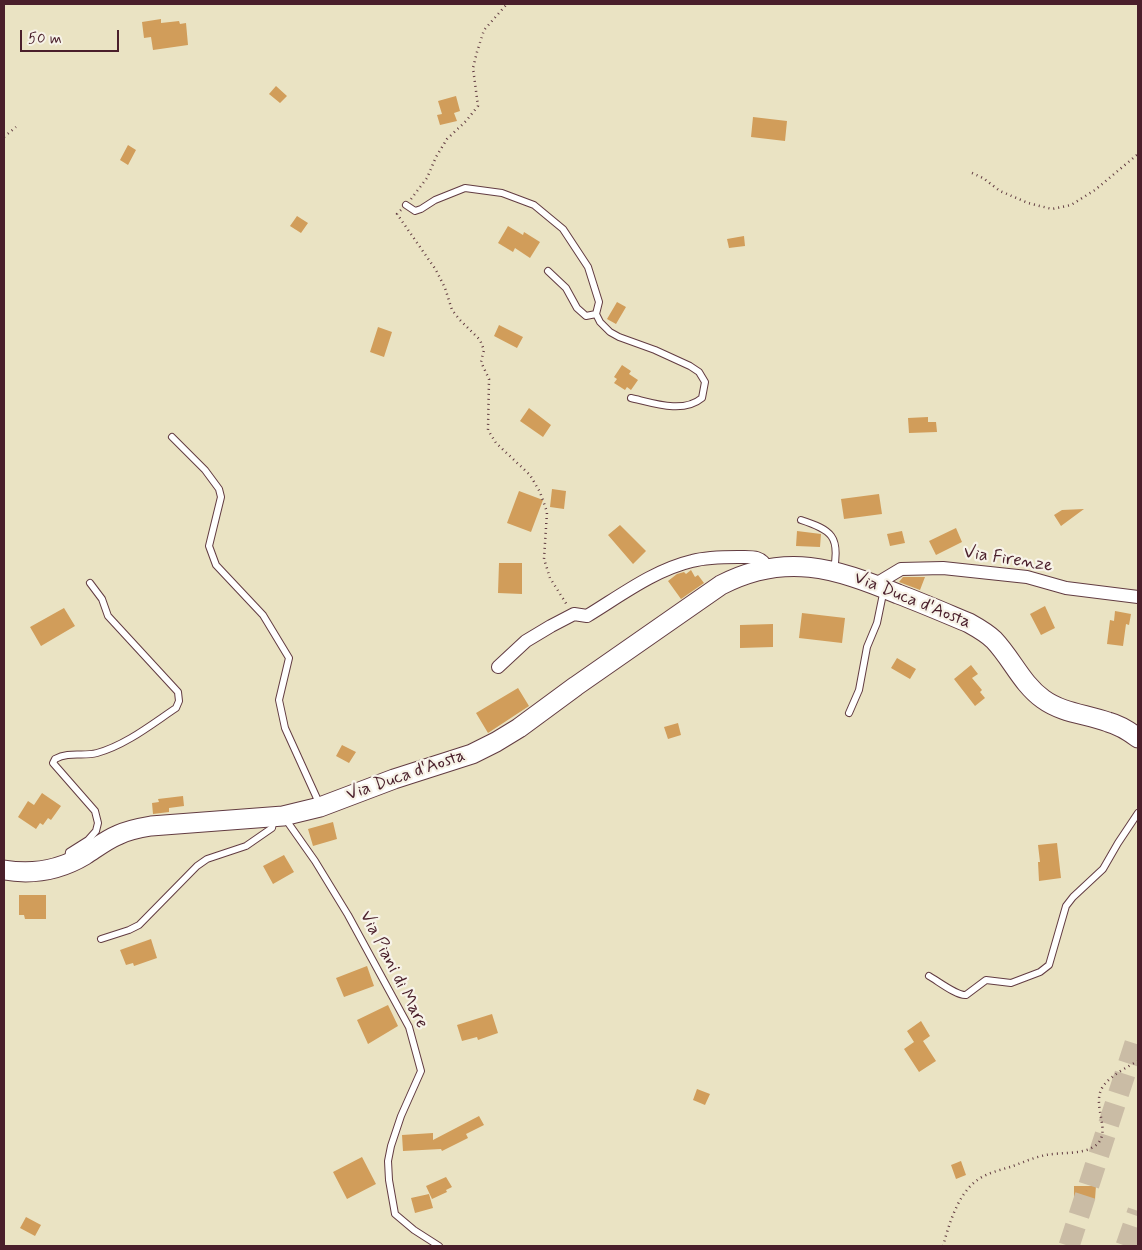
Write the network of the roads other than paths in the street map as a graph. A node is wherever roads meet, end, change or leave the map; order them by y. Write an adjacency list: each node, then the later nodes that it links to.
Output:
1 (406, 205): 3 (lane)
2 (548, 271): 3 (lane)
3 (596, 314): 4 (lane)
4 (631, 398)
5 (172, 437): 15 (lane)
6 (801, 520): 8 (lane)
7 (767, 568): 8 (main road, Via Duca d'Aosta); 12 (street); 15 (main road, Via Duca d'Aosta)
8 (834, 570): 10 (main road, Via Duca d'Aosta)
9 (90, 583): 18 (lane)
10 (880, 586): 11 (street, Via Firenze); 13 (lane); 14 (main road, Via Duca d'Aosta)
11 (1138, 597)
12 (498, 667)
13 (849, 713)
14 (1138, 738)
15 (320, 807): 17 (main road, Via Duca d'Aosta)
16 (1138, 813): 21 (lane)
17 (279, 817): 18 (main road, Via Duca d'Aosta); 20 (lane); 22 (lane, Via Piani di Mare)
18 (69, 863): 19 (main road, Via Duca d'Aosta)
19 (4, 870)
20 (101, 939)
21 (929, 976)
22 (439, 1246)

